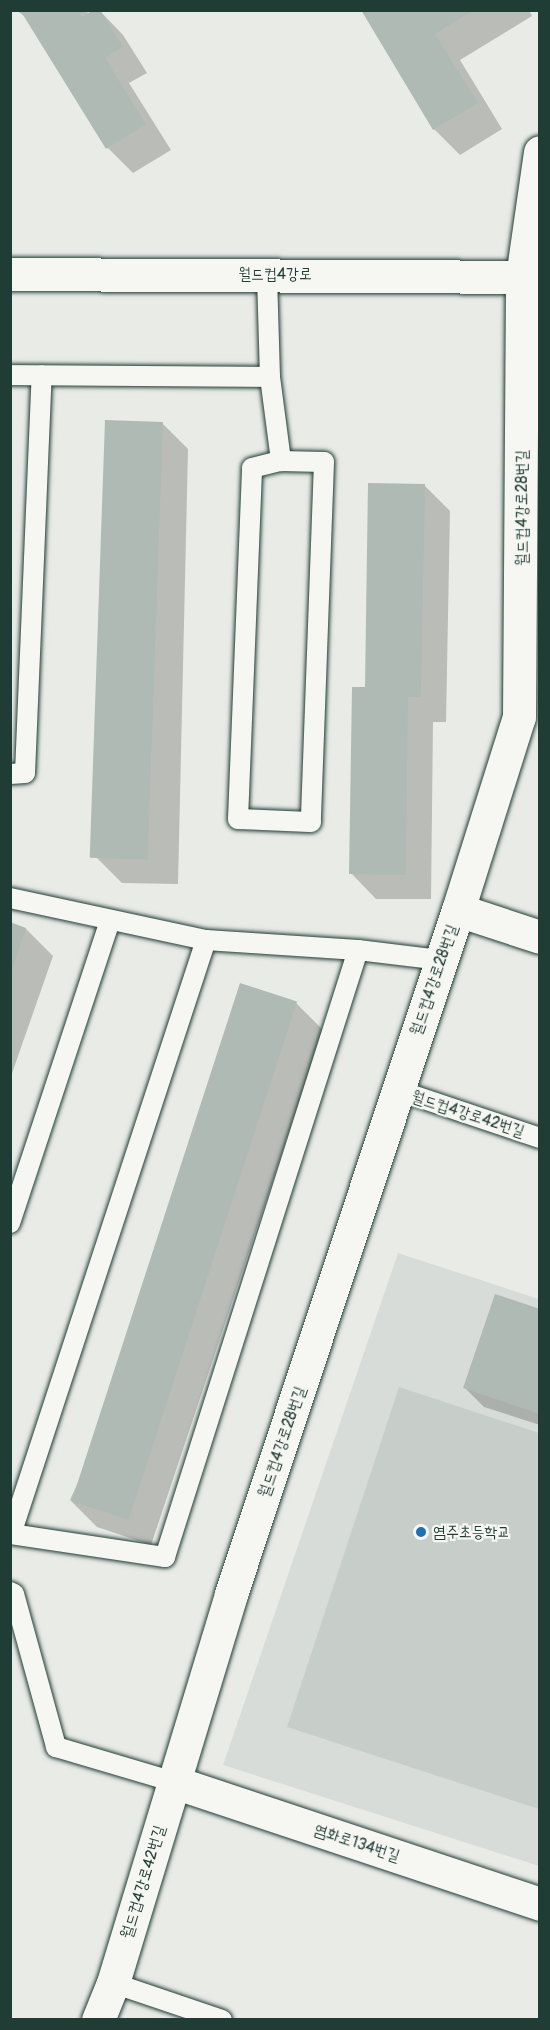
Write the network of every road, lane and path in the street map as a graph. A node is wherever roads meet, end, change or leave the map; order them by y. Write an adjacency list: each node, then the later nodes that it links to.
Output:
1 (540, 152): 4 (street, 월드컵4강로28번길)
2 (10, 274): 3 (street, 월드컵4강로)
3 (267, 274): 4 (street, 월드컵4강로); 7 (lane)
4 (531, 277): 9 (street, 월드컵4강로28번길)
5 (10, 375): 6 (lane)
6 (42, 375): 7 (lane); 11 (lane)
7 (270, 377): 8 (lane)
8 (281, 461): 8 (lane)
9 (531, 535): 10 (street, 월드컵4강로28번길)
10 (529, 717): 13 (street, 월드컵4강로28번길)
11 (10, 774)
12 (10, 898): 14 (lane)
13 (458, 910): 15 (street); 18 (street, 월드컵4강로28번길)
14 (110, 920): 16 (lane); 21 (lane)
15 (540, 937)
16 (206, 940): 17 (lane); 17 (lane)
17 (358, 951): 18 (lane)
18 (441, 960): 19 (street, 월드컵4강로28번길)
19 (397, 1090): 20 (lane, 월드컵4강로42번길); 23 (street, 월드컵4강로28번길)
20 (540, 1138)
21 (10, 1223)
22 (10, 1592): 23 (lane)
23 (174, 1782): 24 (street, 염화로134번길); 25 (street, 월드컵4강로42번길)
24 (540, 1904)
25 (113, 1983): 26 (street, 월드컵4강로42번길); 27 (lane)
26 (98, 2019)
27 (222, 2019)

